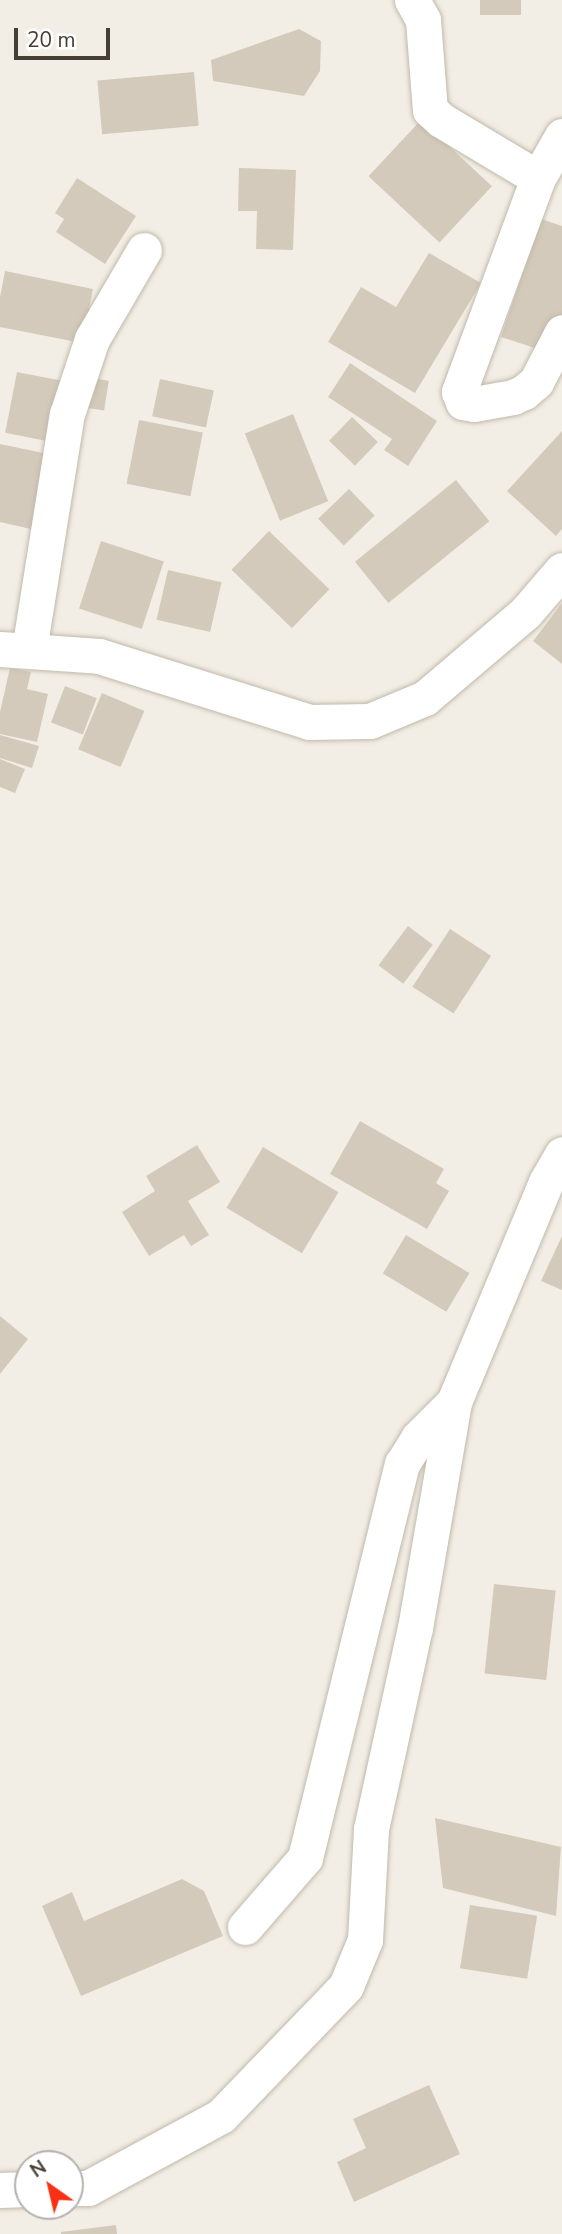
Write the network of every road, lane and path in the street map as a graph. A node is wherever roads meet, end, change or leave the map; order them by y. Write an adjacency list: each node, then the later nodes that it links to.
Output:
1 (412, 0): 3 (street)
2 (562, 136): 3 (street)
3 (538, 178): 5 (street)
4 (144, 250): 7 (street)
5 (562, 332)
6 (562, 570): 7 (street)
7 (15, 650)
8 (562, 1154): 9 (street)
9 (454, 1402): 10 (street); 11 (street)
10 (245, 1927)
11 (84, 2188)

